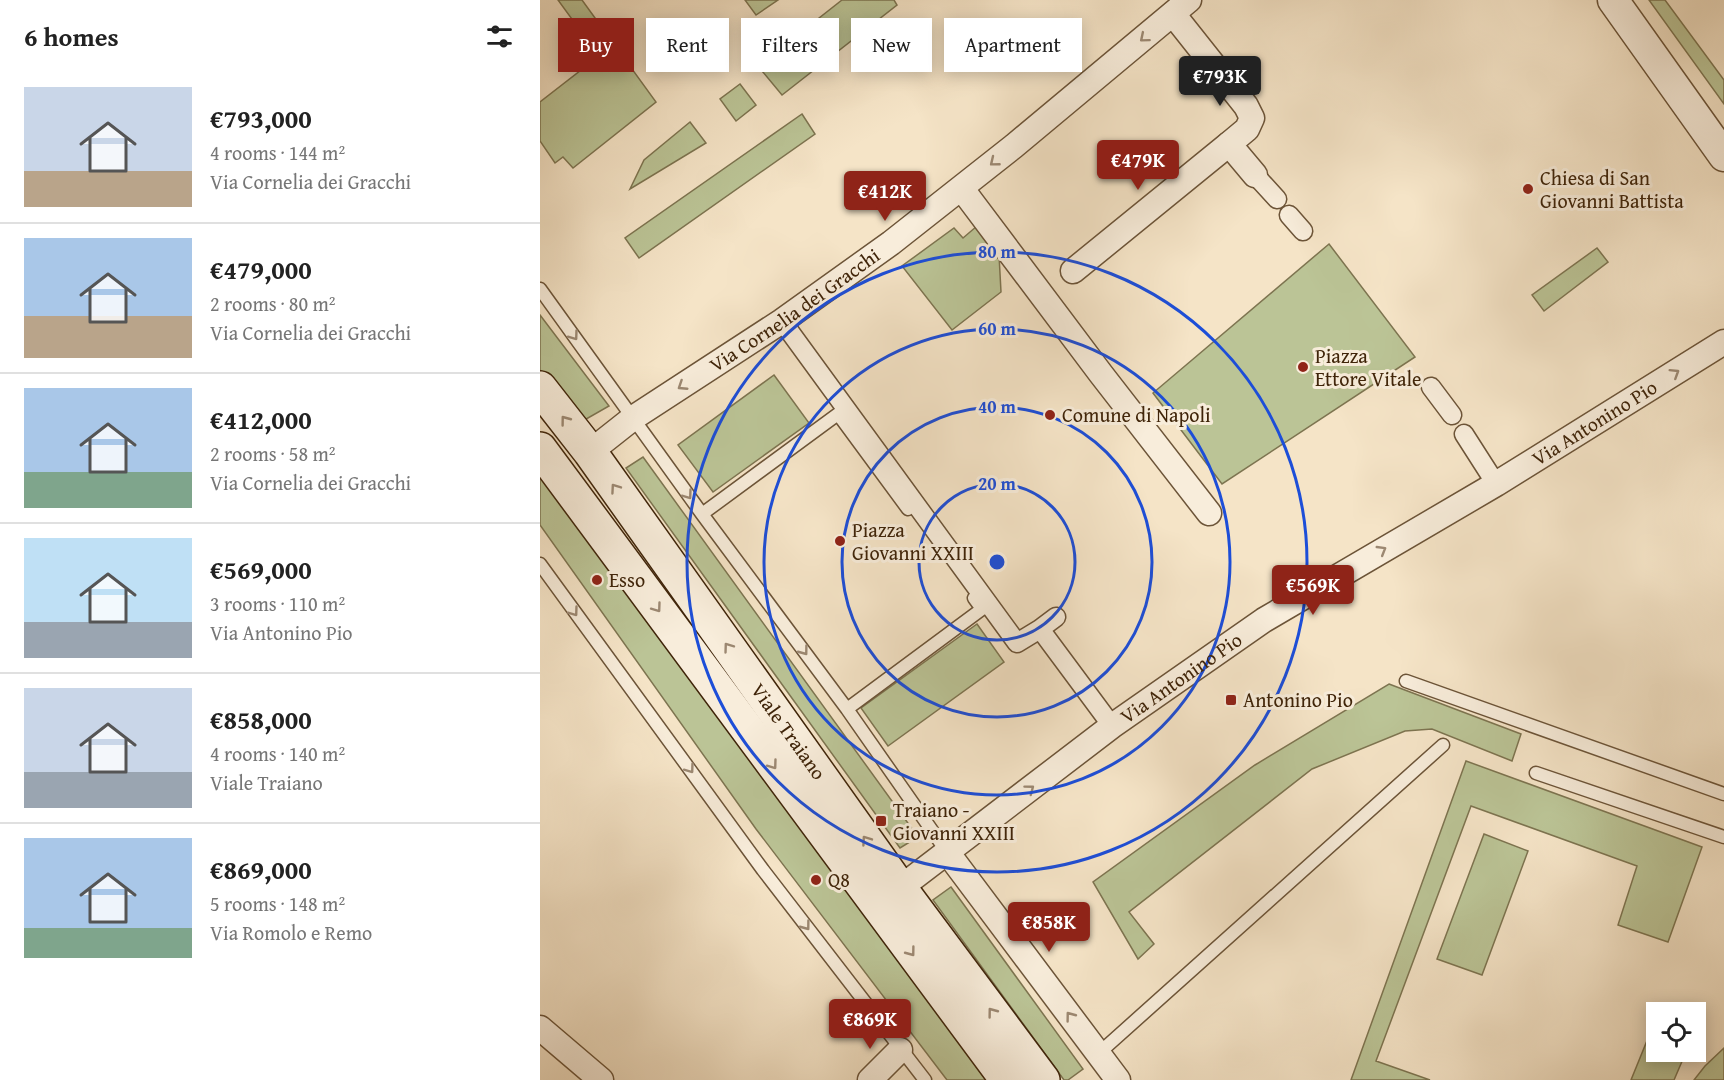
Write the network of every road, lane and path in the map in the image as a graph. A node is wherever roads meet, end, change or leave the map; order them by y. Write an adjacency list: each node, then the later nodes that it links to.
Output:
1 (1613, 0): 4 (street)
2 (1181, 7): 3 (street); 6 (street, Via Cornelia dei Gracchi, one-way to 6)
3 (1229, 144): 5 (street); 10 (street)
4 (1724, 156)
5 (1255, 175): 7 (street)
6 (962, 189): 12 (street, Via Cornelia dei Gracchi); 23 (street)
7 (1277, 199)
8 (1289, 215): 9 (street)
9 (1303, 231)
10 (1073, 271)
11 (540, 289): 17 (lane, one-way to 17)
12 (782, 321): 17 (street, Via Cornelia dei Gracchi, one-way to 17); 27 (street)
13 (1724, 342): 22 (street, Via Antonino Pio, one-way to 13)
14 (1431, 387): 16 (street)
15 (540, 388): 20 (main road, Viale Traiano, one-way to 15)
16 (1452, 415)
17 (633, 418): 20 (street, Via Cornelia dei Gracchi); 24 (lane, one-way to 24)
18 (1464, 434): 22 (street)
19 (540, 449): 21 (main road, Viale Traiano)
20 (590, 452): 21 (main road); 36 (main road, Viale Traiano, one-way to 20)
21 (561, 476): 36 (main road, Viale Traiano, one-way to 36)
22 (1496, 484): 30 (street, Via Antonino Pio, one-way to 22)
23 (1209, 513)
24 (702, 514): 29 (lane, one-way to 29); 29 (lane)
25 (540, 564): 38 (lane, one-way to 38)
26 (1056, 617): 27 (street)
27 (1040, 629): 30 (street)
28 (1406, 681): 33 (lane)
29 (847, 709): 35 (lane)
30 (1112, 726): 35 (street, Via Antonino Pio, one-way to 30)
31 (1443, 745): 39 (lane)
32 (1536, 773): 34 (lane)
33 (1724, 794)
34 (1724, 837)
35 (947, 852): 36 (street, Via Antonino Pio); 39 (street, one-way to 35)
36 (888, 897): 40 (main road, Viale Traiano, one-way to 36); 44 (main road, Viale Traiano, one-way to 44)
37 (540, 1028): 41 (street)
38 (900, 1050): 42 (street); 43 (lane)
39 (1098, 1054): 45 (street)
40 (1041, 1078)
41 (601, 1080)
42 (870, 1080)
43 (925, 1080)
44 (1007, 1080)
45 (1118, 1080)

